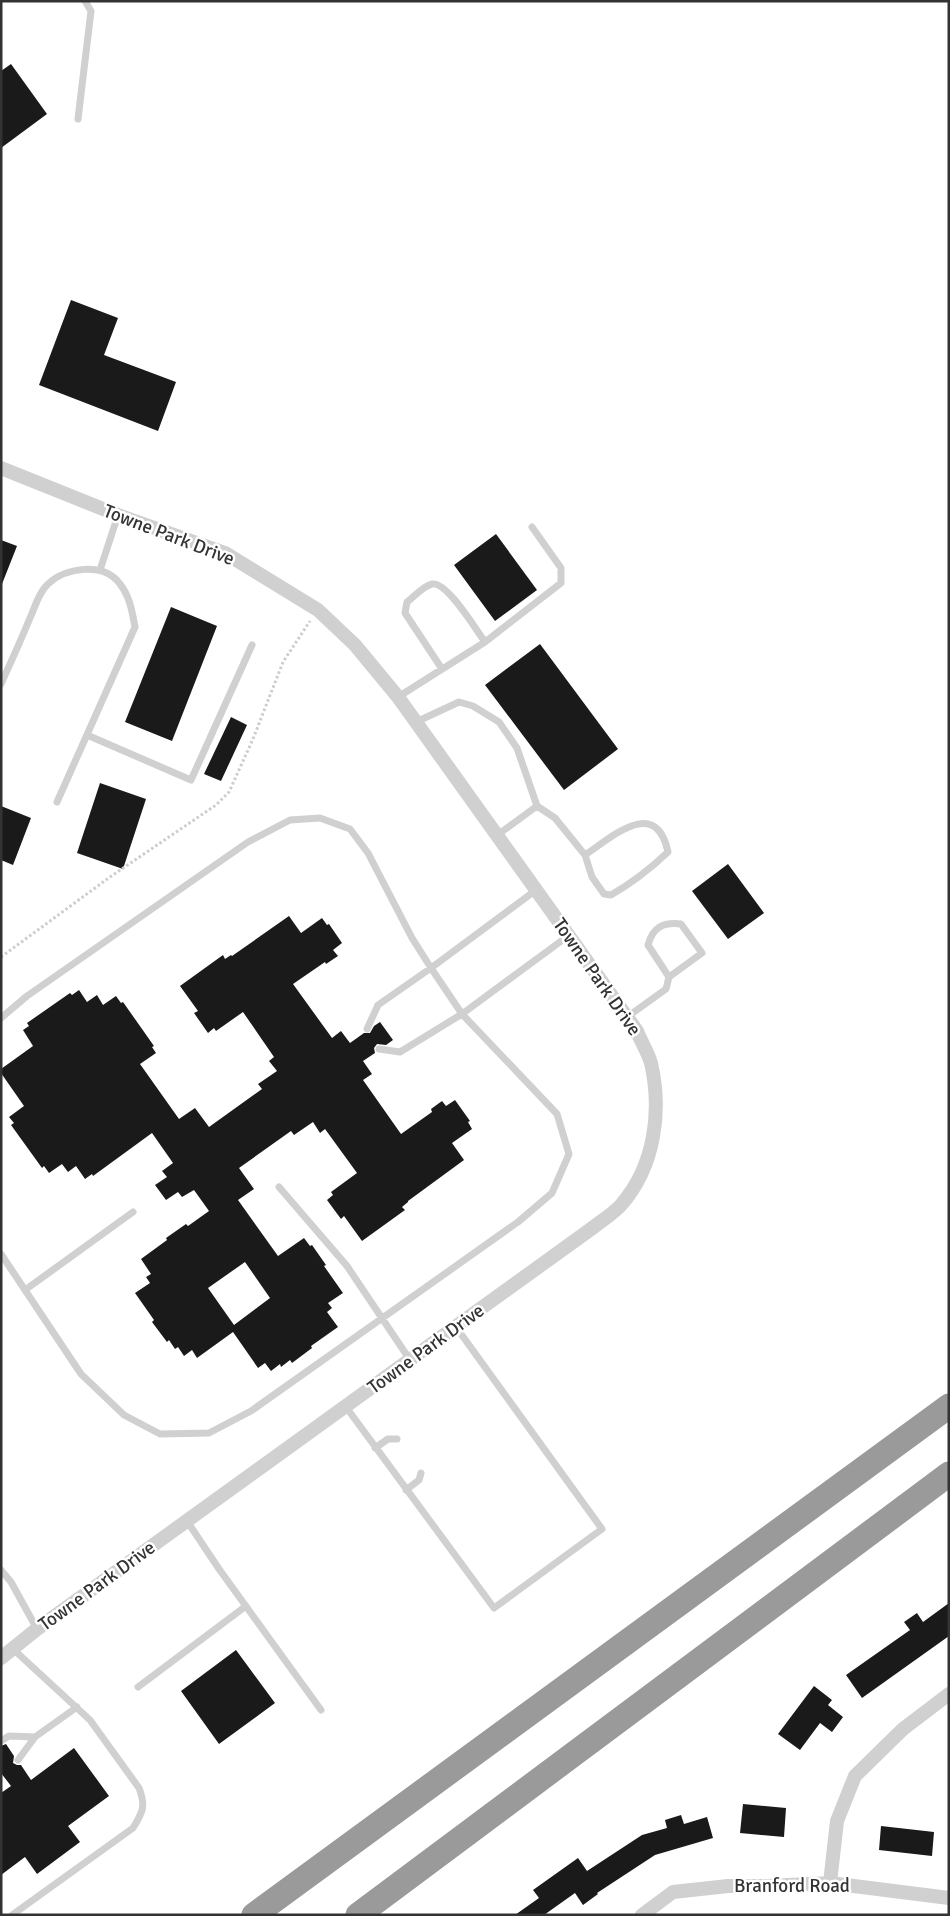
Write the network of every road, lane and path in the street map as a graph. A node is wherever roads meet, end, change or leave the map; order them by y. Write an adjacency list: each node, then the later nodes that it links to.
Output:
1 (85, 1): 2 (lane)
2 (78, 119)
3 (1, 468): 4 (street, Towne Park Drive)
4 (118, 516): 6 (lane); 7 (street, Towne Park Drive)
5 (532, 527): 8 (lane)
6 (100, 570): 11 (lane); 14 (lane)
7 (318, 610): 12 (street, Towne Park Drive); 21 (path)
8 (485, 642): 10 (lane); 10 (lane)
9 (252, 645): 14 (lane)
10 (442, 670): 12 (lane)
11 (1, 684)
12 (398, 697): 13 (street, Towne Park Drive)
13 (415, 722): 16 (lane); 17 (street, Towne Park Drive)
14 (87, 735): 15 (lane)
15 (57, 802)
16 (537, 806): 17 (lane); 18 (lane)
17 (496, 836): 19 (street, Towne Park Drive)
18 (584, 855): 18 (lane)
19 (536, 890): 20 (street, Towne Park Drive); 22 (lane)
20 (568, 936): 24 (lane); 26 (street, Towne Park Drive)
21 (1, 957)
22 (431, 968): 24 (lane); 25 (lane); 27 (lane)
23 (669, 977): 23 (lane); 26 (lane)
24 (462, 1014): 28 (lane); 33 (lane)
25 (1, 1018)
26 (627, 1018): 34 (street, Towne Park Drive)
27 (367, 1029)
28 (379, 1049)
29 (278, 1187): 33 (lane)
30 (133, 1212): 32 (lane)
31 (1, 1254): 32 (lane)
32 (25, 1290): 33 (lane)
33 (381, 1319): 35 (lane)
34 (456, 1327): 35 (street, Towne Park Drive); 42 (lane)
35 (410, 1360): 37 (street, Towne Park Drive)
36 (949, 1406): 59 (highway)
37 (346, 1407): 39 (lane); 43 (street, Towne Park Drive)
38 (397, 1439): 39 (lane)
39 (375, 1448): 42 (lane)
40 (421, 1473): 42 (lane)
41 (949, 1474): 60 (highway)
42 (406, 1490)
43 (187, 1521): 45 (lane); 46 (street, Towne Park Drive)
44 (1, 1570): 46 (lane)
45 (246, 1606): 49 (lane); 52 (lane)
46 (37, 1629): 47 (street, Towne Park Drive)
47 (13, 1649): 48 (street, Towne Park Drive); 51 (lane)
48 (1, 1658)
49 (138, 1687)
50 (949, 1694): 56 (street)
51 (77, 1707): 53 (lane); 58 (lane)
52 (321, 1710)
53 (34, 1737): 54 (lane); 55 (lane)
54 (1, 1742)
55 (18, 1760)
56 (830, 1883): 57 (street, Branford Road); 61 (street, Branford Road)
57 (949, 1898)
58 (12, 1915)
59 (254, 1915)
60 (358, 1915)
61 (642, 1915)

